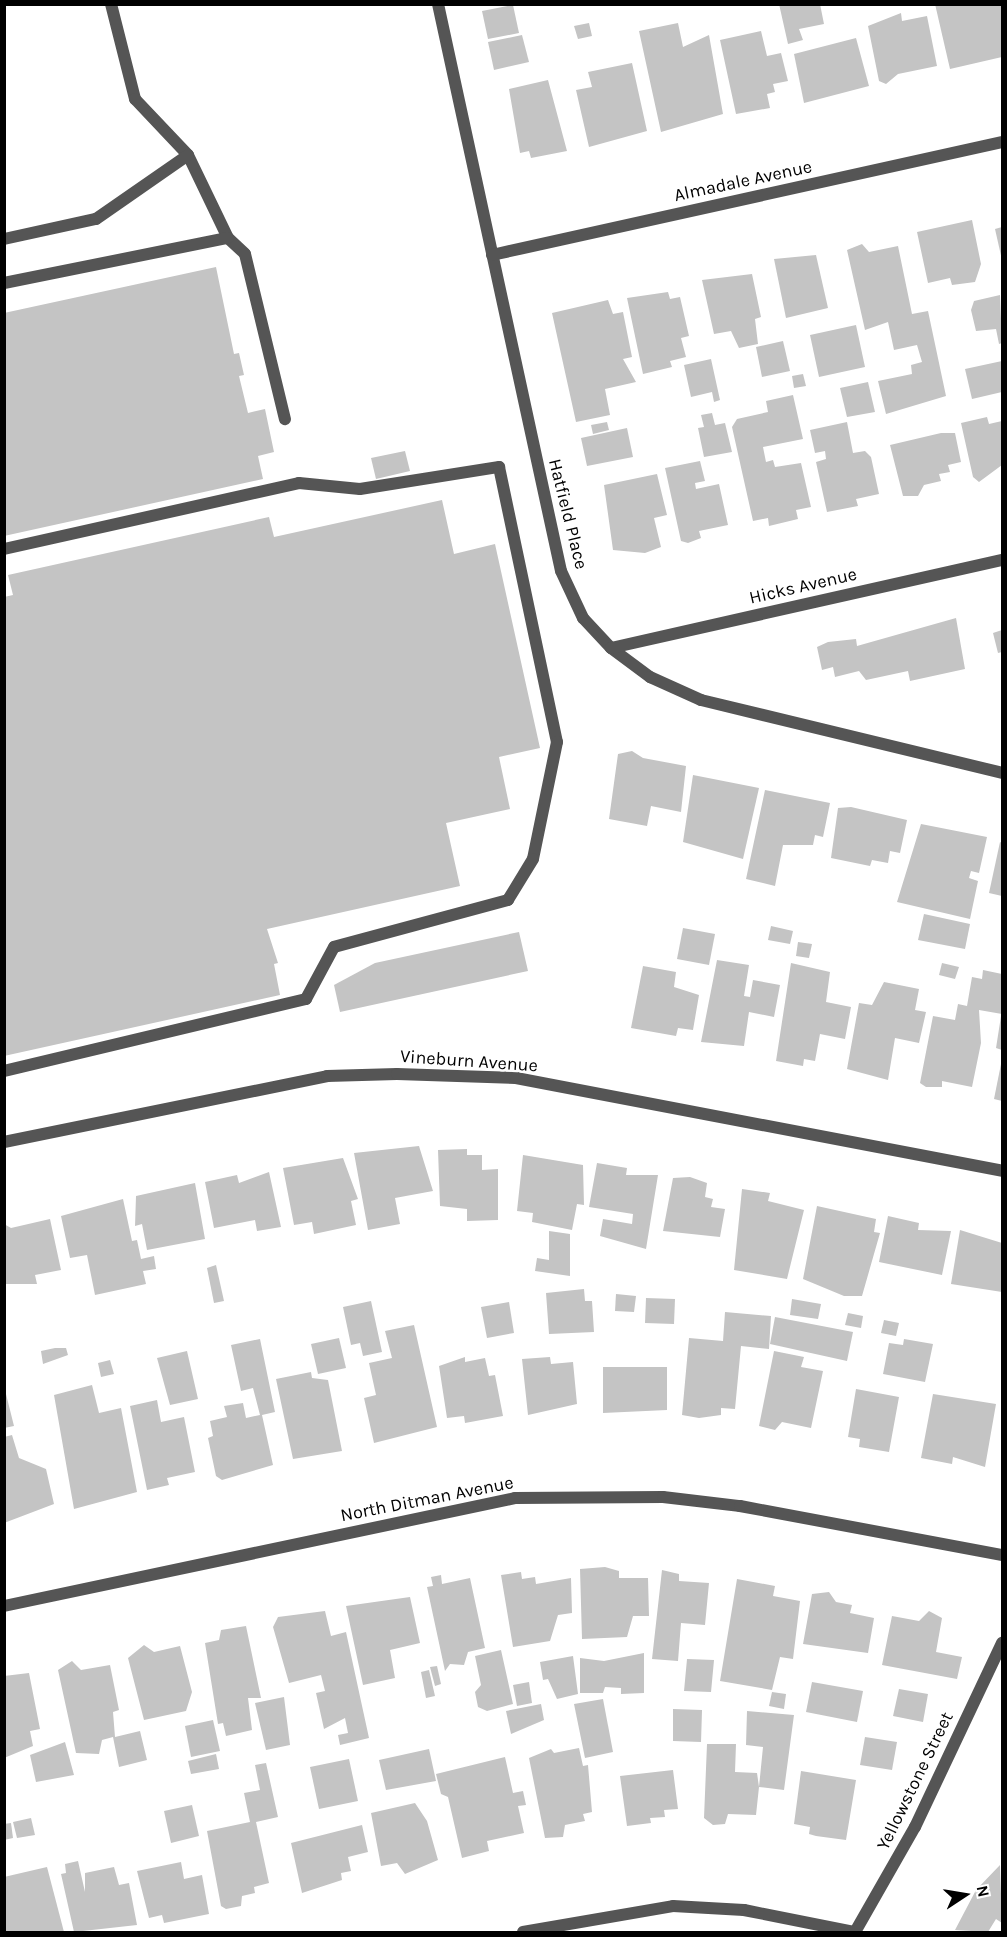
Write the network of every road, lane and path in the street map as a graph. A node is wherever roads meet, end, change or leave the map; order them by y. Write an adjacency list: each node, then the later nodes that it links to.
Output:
1 (111, 4): 4 (street)
2 (438, 4): 7 (street, Hatfield Place)
3 (1002, 142): 7 (street, Almadale Avenue)
4 (188, 154): 5 (street); 6 (street)
5 (228, 238): 8 (street); 9 (street)
6 (4, 239)
7 (492, 255): 12 (street, Hatfield Place)
8 (4, 283)
9 (285, 419)
10 (4, 549): 14 (street)
11 (1002, 560): 12 (street, Hicks Avenue)
12 (610, 648): 13 (street, Hatfield Place)
13 (1002, 773)
14 (4, 1071)
15 (4, 1142): 16 (street, Vineburn Avenue)
16 (1002, 1171)
17 (1002, 1555): 18 (street, North Ditman Avenue)
18 (4, 1606)
19 (1002, 1643): 21 (street, Yellowstone Street)
20 (523, 1932): 21 (street)
21 (854, 1932)

